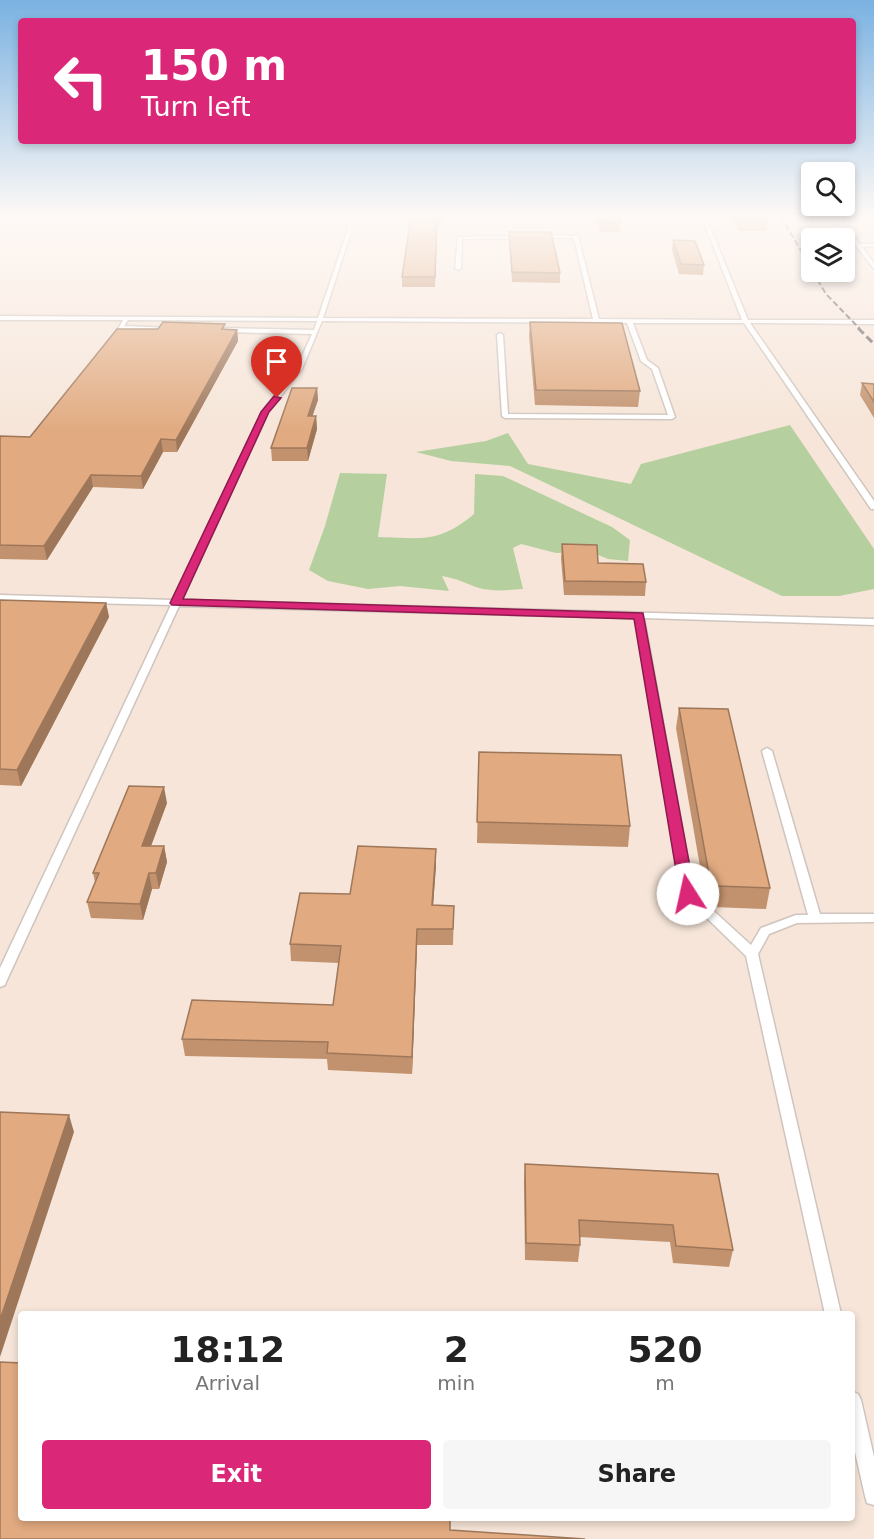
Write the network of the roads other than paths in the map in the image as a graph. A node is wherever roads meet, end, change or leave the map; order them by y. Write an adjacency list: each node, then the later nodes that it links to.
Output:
1 (330, 289): 6 (lane)
2 (588, 289): 7 (lane)
3 (733, 289): 9 (lane)
4 (0, 318): 5 (lane)
5 (127, 318): 6 (lane); 11 (lane)
6 (320, 319): 7 (lane); 14 (lane)
7 (596, 320): 8 (lane)
8 (629, 320): 9 (lane); 15 (lane)
9 (745, 320): 10 (lane); 17 (lane)
10 (874, 322)
11 (120, 328): 12 (lane); 16 (lane)
12 (178, 329)
13 (213, 330): 14 (lane)
14 (316, 332): 19 (lane)
15 (500, 335)
16 (113, 336)
17 (874, 507)
18 (0, 598): 19 (lane)
19 (176, 603): 20 (lane); 26 (lane)
20 (639, 615): 21 (lane); 25 (lane)
21 (874, 622)
22 (766, 751): 23 (lane)
23 (815, 918): 24 (lane); 25 (lane)
24 (874, 918)
25 (752, 954): 27 (lane)
26 (0, 982)
27 (832, 1311)
28 (855, 1413): 29 (lane)
29 (874, 1496)

